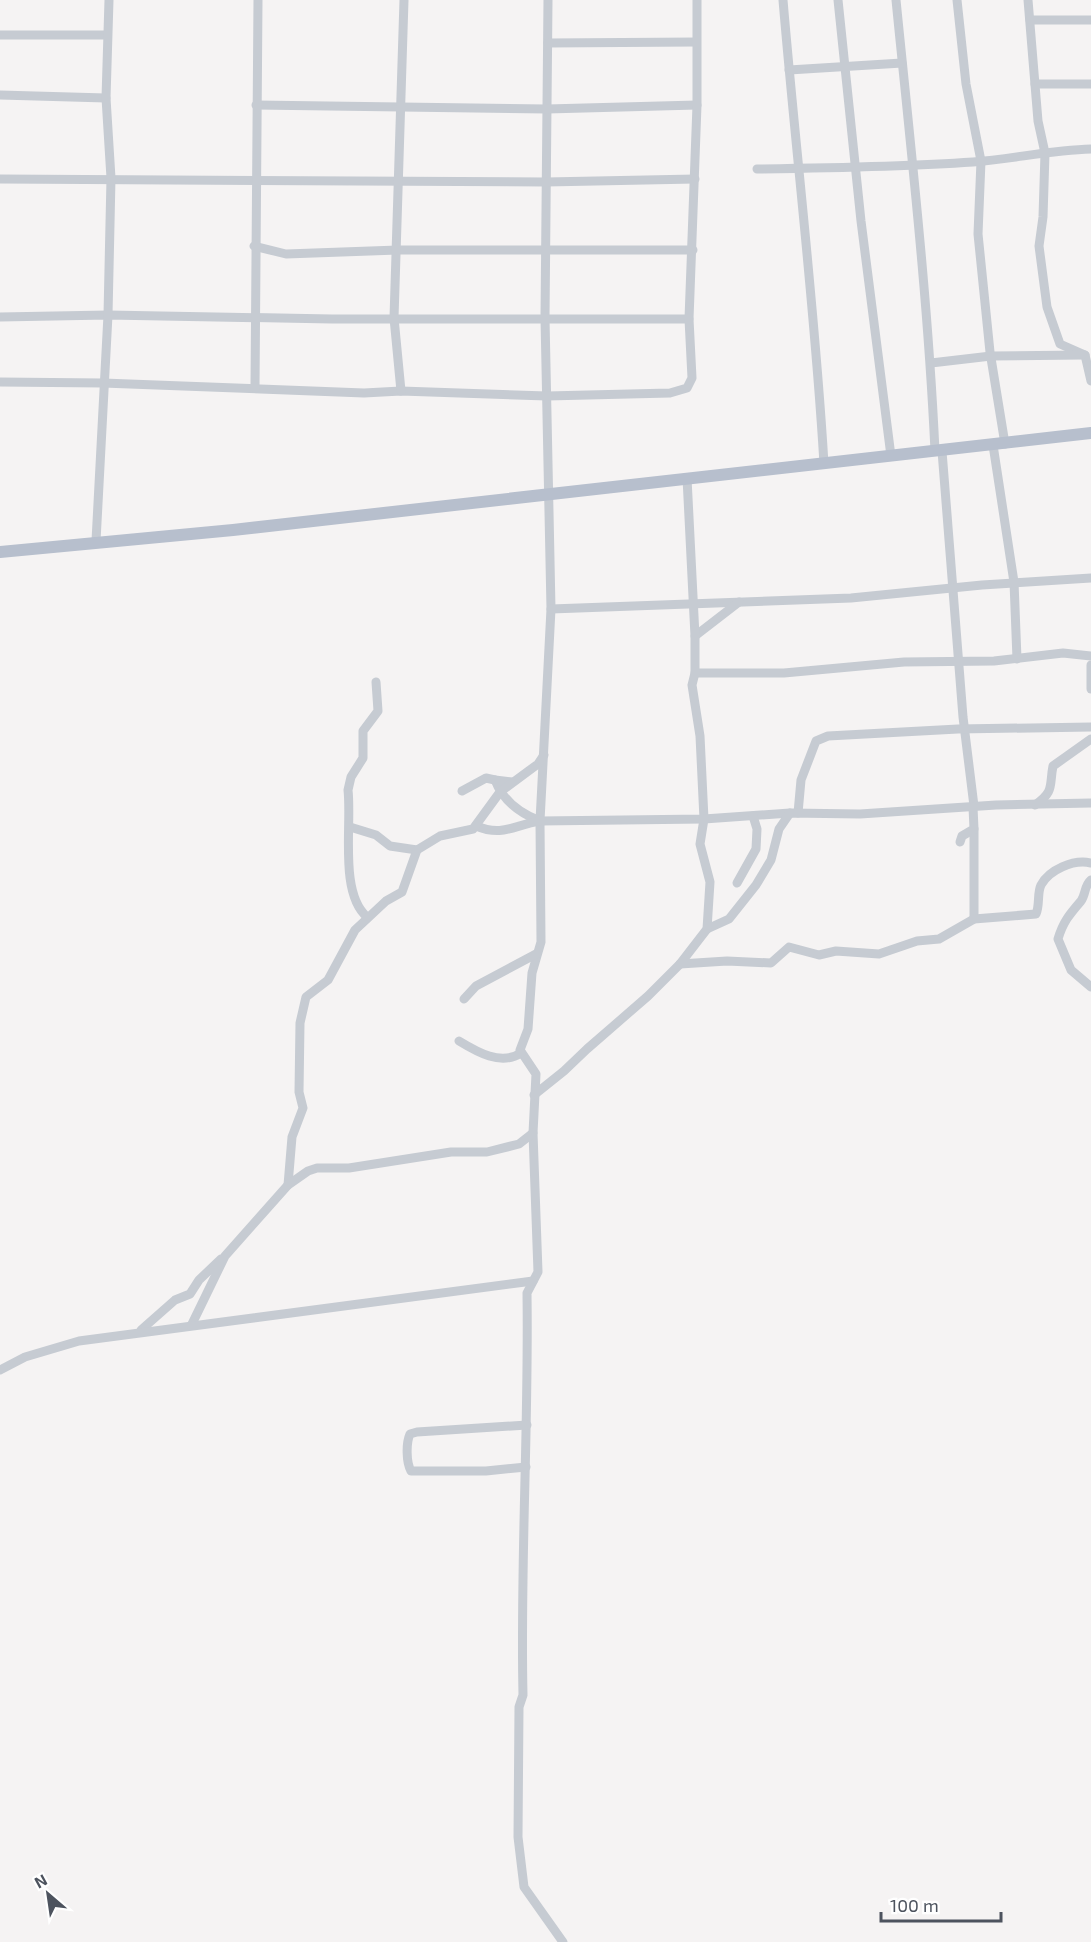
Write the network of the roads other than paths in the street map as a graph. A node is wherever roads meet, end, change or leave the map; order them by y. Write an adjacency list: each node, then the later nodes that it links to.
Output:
1 (109, 0): 14 (street)
2 (258, 0): 24 (street)
3 (404, 0): 26 (street)
4 (548, 0): 16 (street)
5 (697, 0): 15 (street)
6 (783, 0): 19 (street)
7 (838, 0): 18 (street)
8 (896, 0): 17 (street)
9 (957, 0): 30 (street)
10 (1028, 0): 11 (street)
11 (1030, 20): 12 (street); 20 (street)
12 (1091, 20)
13 (0, 35): 14 (street)
14 (107, 35): 23 (street)
15 (696, 42): 16 (street); 25 (street)
16 (548, 43): 27 (street)
17 (902, 63): 18 (street); 31 (street)
18 (845, 65): 19 (street); 32 (street)
19 (789, 70): 34 (street)
20 (1035, 84): 21 (street); 29 (street)
21 (1091, 84)
22 (0, 95): 23 (street)
23 (106, 98): 35 (street)
24 (256, 105): 26 (street); 36 (street)
25 (697, 105): 27 (street); 38 (street)
26 (401, 107): 27 (street); 39 (street)
27 (548, 109): 40 (street)
28 (1091, 149): 29 (street)
29 (1045, 153): 30 (street); 53 (street)
30 (981, 161): 31 (street); 54 (street)
31 (915, 166): 32 (street); 55 (street)
32 (857, 168): 34 (street); 65 (street)
33 (758, 169): 34 (street)
34 (800, 169): 66 (street)
35 (111, 178): 36 (street); 37 (street); 47 (street)
36 (255, 178): 39 (street); 41 (street)
37 (0, 179)
38 (695, 179): 40 (street); 43 (street)
39 (399, 181): 40 (street); 42 (street)
40 (546, 182): 45 (street)
41 (254, 246): 44 (street); 46 (street)
42 (398, 250): 44 (street); 45 (street); 50 (street)
43 (693, 250): 45 (street); 52 (street)
44 (268, 251): 46 (street)
45 (546, 252): 51 (street)
46 (254, 267): 49 (street)
47 (108, 315): 48 (street); 49 (street); 58 (street)
48 (0, 316)
49 (253, 318): 50 (street); 59 (street)
50 (394, 318): 51 (street); 60 (street)
51 (545, 318): 52 (street); 61 (street)
52 (689, 319): 61 (street)
53 (1084, 355): 54 (street); 56 (street)
54 (991, 356): 55 (street); 63 (street)
55 (931, 363): 64 (street)
56 (1091, 381)
57 (0, 382): 58 (street)
58 (103, 383): 59 (street); 69 (street)
59 (255, 388): 60 (street)
60 (401, 391): 61 (street)
61 (547, 396): 68 (street)
62 (1091, 433): 63 (main road)
63 (999, 445): 64 (main road); 72 (street)
64 (938, 451): 65 (main road); 73 (street)
65 (891, 456): 66 (main road)
66 (824, 464): 67 (main road)
67 (687, 478): 68 (main road); 75 (street)
68 (549, 493): 69 (main road); 76 (street)
69 (96, 541): 70 (main road)
70 (0, 552)
71 (1091, 578): 72 (street)
72 (1014, 582): 73 (street); 80 (street)
73 (953, 589): 74 (street); 79 (street)
74 (739, 602): 75 (street); 77 (street)
75 (691, 604): 76 (street); 77 (street)
76 (551, 609): 88 (street)
77 (694, 636): 82 (street)
78 (1091, 656): 80 (street)
79 (958, 659): 80 (street); 82 (street); 86 (street)
80 (1017, 659)
81 (1091, 665): 84 (street)
82 (695, 673): 98 (street)
83 (376, 682): 100 (street)
84 (1091, 689)
85 (1091, 727): 86 (street)
86 (966, 730): 95 (street); 96 (street)
87 (1091, 739): 94 (street)
88 (545, 753): 90 (street); 99 (street)
89 (495, 780): 90 (street); 91 (street); 92 (street)
90 (512, 782): 92 (street)
91 (462, 790)
92 (500, 792): 99 (street); 101 (street)
93 (1091, 803): 94 (street)
94 (1035, 805): 95 (street)
95 (974, 806): 96 (street); 102 (street)
96 (794, 813): 97 (street); 110 (street)
97 (753, 816): 98 (street); 107 (street)
98 (704, 819): 99 (street); 110 (street)
99 (540, 821): 101 (street); 111 (street)
100 (350, 826): 104 (street); 108 (street)
101 (477, 826): 104 (street)
102 (974, 829): 103 (street); 109 (street)
103 (960, 842)
104 (417, 850): 108 (street)
105 (1091, 863): 109 (street)
106 (1091, 880): 113 (street)
107 (737, 883)
108 (367, 917): 119 (street)
109 (974, 919): 112 (street)
110 (707, 929): 112 (street)
111 (536, 954): 114 (street); 116 (street)
112 (680, 964): 117 (street)
113 (1091, 987)
114 (464, 999)
115 (459, 1041): 116 (street)
116 (521, 1053): 117 (street)
117 (534, 1095): 118 (street)
118 (533, 1133): 119 (street); 121 (street)
119 (288, 1185): 120 (street)
120 (225, 1256): 122 (street); 123 (street)
121 (533, 1281): 122 (street); 125 (street)
122 (192, 1324): 123 (street)
123 (139, 1332): 124 (street)
124 (0, 1370)
125 (527, 1425): 126 (street); 126 (street)
126 (526, 1467): 127 (street)
127 (562, 1942)

